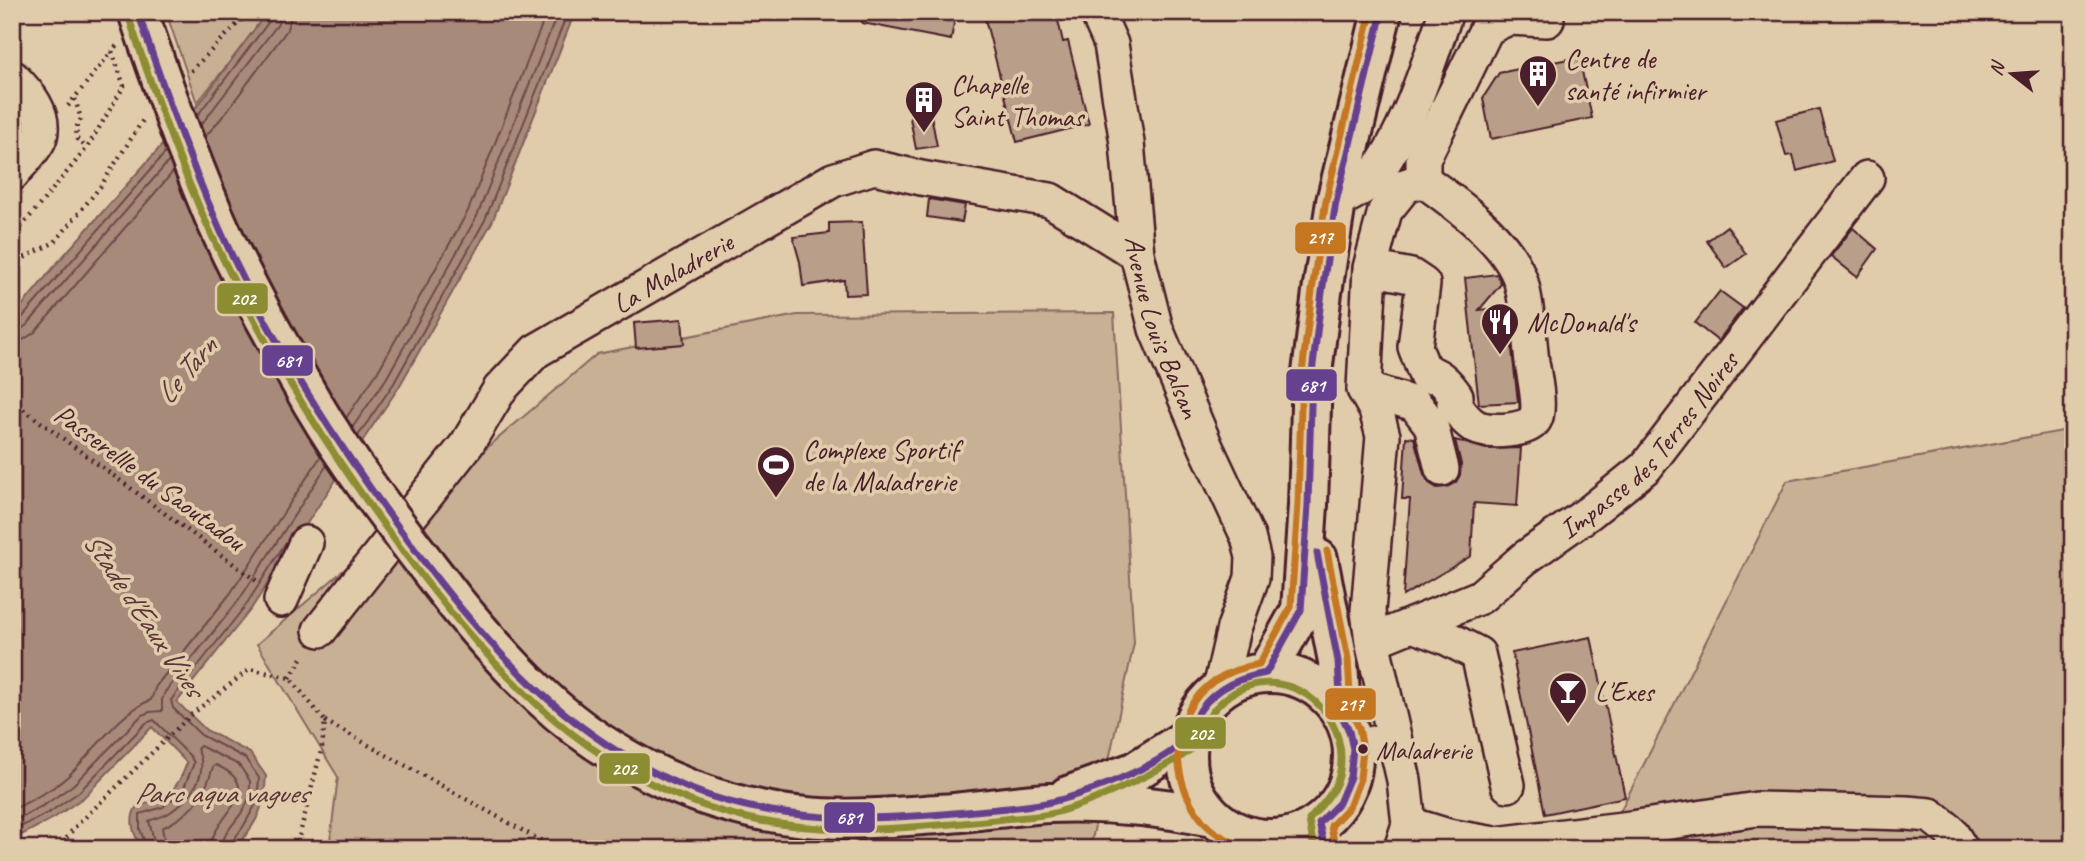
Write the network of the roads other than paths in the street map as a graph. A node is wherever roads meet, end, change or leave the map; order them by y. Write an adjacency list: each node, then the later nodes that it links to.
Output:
1 (1097, 12): 14 (street, Avenue Louis Balsan)
2 (1382, 12): 12 (main road)
3 (1446, 12): 7 (street)
4 (1547, 20): 8 (street)
5 (129, 27): 31 (main road, bridge)
6 (12, 77): 9 (street)
7 (1418, 92): 8 (street); 12 (street)
8 (1449, 105): 11 (street)
9 (12, 174)
10 (1867, 178): 21 (street, Impasse des Terres Noires)
11 (1423, 180): 13 (street); 15 (street)
12 (1336, 202): 13 (street); 18 (main road)
13 (1385, 211): 15 (street)
14 (1137, 254): 22 (street, Avenue Louis Balsan); 23 (street, La Maladrerie)
15 (1370, 268): 16 (street)
16 (1364, 389): 17 (street); 24 (street)
17 (1442, 469)
18 (1308, 505): 25 (main road); 27 (main road)
19 (306, 543): 20 (street)
20 (272, 593)
21 (1412, 625): 24 (street, Impasse des Terres Noires); 30 (street)
22 (1234, 628): 25 (street); 26 (street, Avenue Louis Balsan)
23 (320, 630)
24 (1371, 642): 28 (street)
25 (1261, 673): 26 (main road); 27 (main road)
26 (1220, 689): 29 (main road)
27 (1347, 731): 28 (street); 33 (main road)
28 (1394, 737): 34 (street)
29 (1188, 738): 31 (main road); 32 (main road)
30 (1508, 785)
31 (1050, 803): 32 (main road)
32 (1212, 817): 35 (main road)
33 (1322, 836): 35 (main road)
34 (1405, 836): 36 (street)
35 (1259, 843)
36 (1961, 849)

